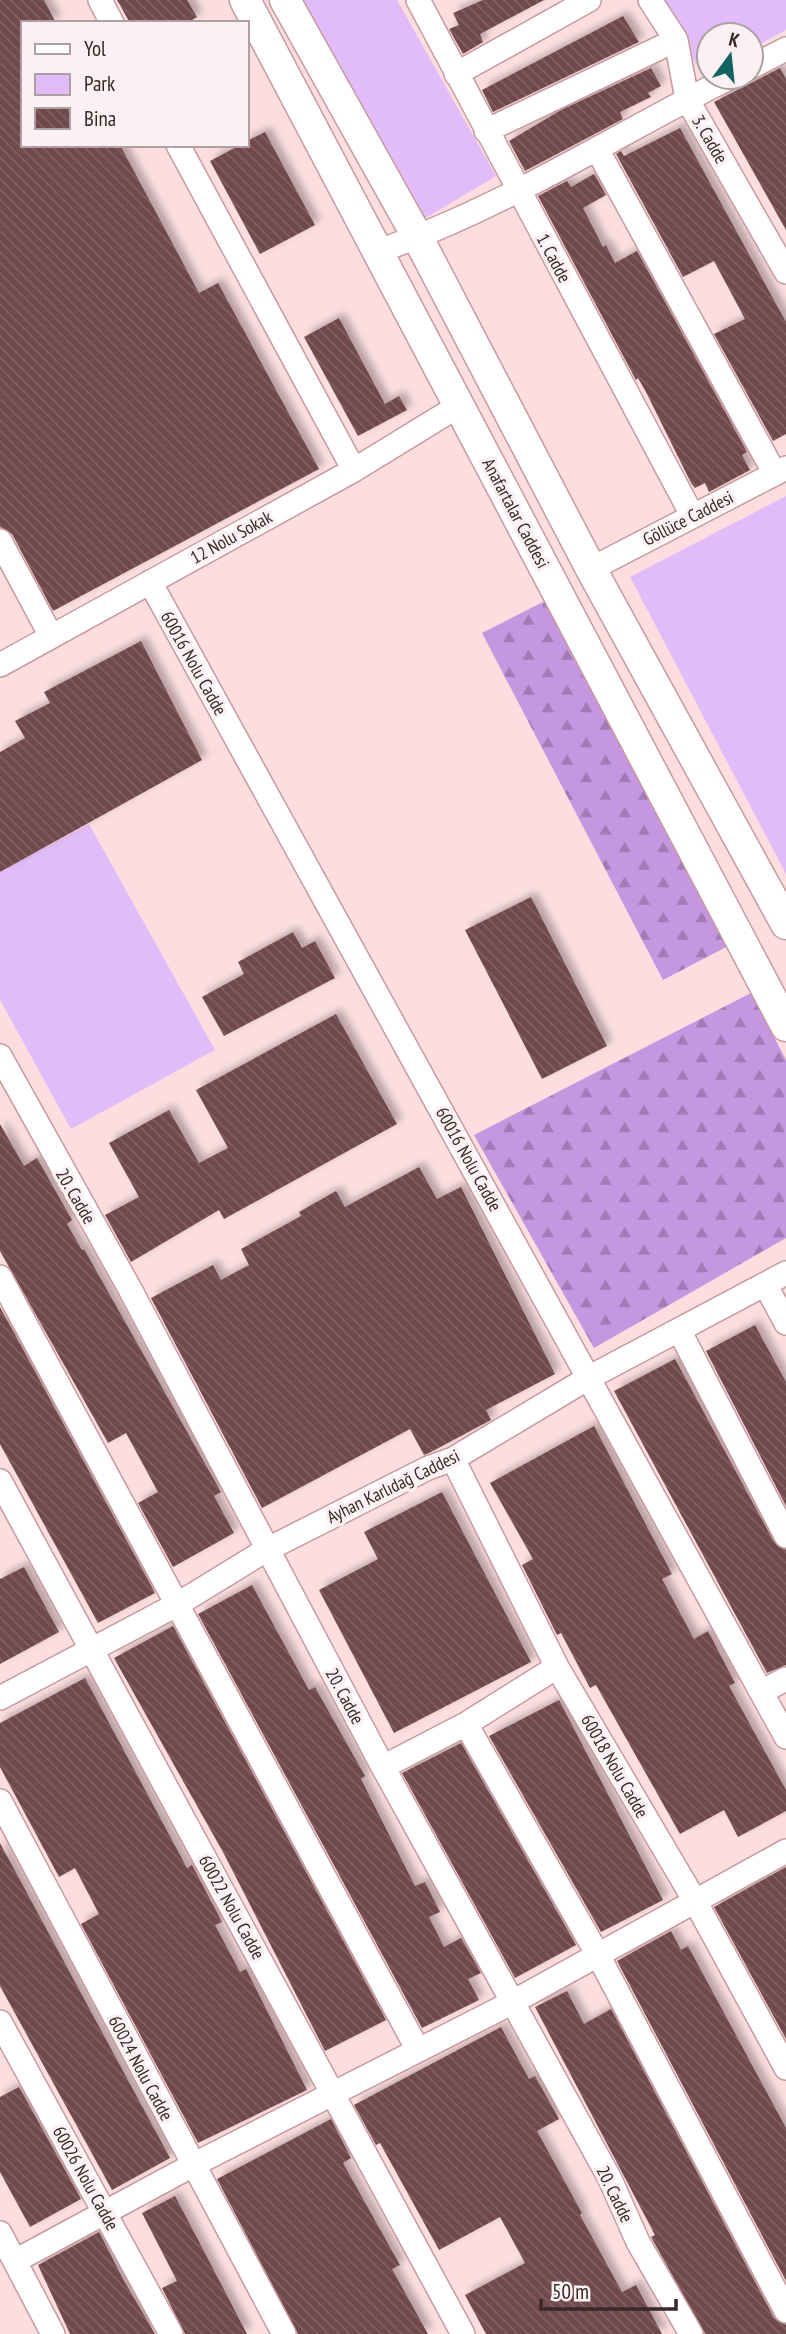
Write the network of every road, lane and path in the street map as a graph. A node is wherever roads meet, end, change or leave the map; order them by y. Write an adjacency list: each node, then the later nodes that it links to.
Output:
1 (100, 0): 7 (street)
2 (245, 0): 19 (main road, Anafartalar Caddesi)
3 (285, 0): 18 (main road)
4 (590, 0): 11 (street)
5 (650, 0): 8 (street, 3. Cadde)
6 (424, 2): 11 (street, 1. Cadde)
7 (111, 21)
8 (676, 40): 13 (street, 3. Cadde); 14 (street)
9 (785, 53): 10 (street)
10 (765, 61)
11 (456, 74): 14 (street, 1. Cadde)
12 (703, 91): 13 (street)
13 (687, 99): 16 (street); 20 (street, 3. Cadde)
14 (486, 131): 17 (street, 1. Cadde)
15 (179, 147): 22 (street)
16 (597, 149): 17 (street); 23 (street)
17 (518, 191): 18 (street); 24 (street, 1. Cadde)
18 (418, 238): 19 (street); 26 (main road)
19 (379, 251): 21 (main road, Anafartalar Caddesi)
20 (786, 272)
21 (460, 405): 22 (street, 12 Nolu Sokak); 28 (main road, Anafartalar Caddesi)
22 (354, 470): 27 (street, 12 Nolu Sokak)
23 (780, 471): 24 (street, Göllüce Caddesi)
24 (692, 515): 26 (street, Göllüce Caddesi)
25 (0, 541): 29 (street)
26 (591, 569): 28 (main road); 31 (main road)
27 (149, 582): 29 (street, 12 Nolu Sokak); 39 (street, 60016 Nolu Cadde)
28 (554, 584): 32 (main road, Anafartalar Caddesi)
29 (51, 636): 30 (street, 12 Nolu Sokak)
30 (0, 665)
31 (786, 924)
32 (786, 1026)
33 (0, 1056): 43 (street, 20. Cadde)
34 (786, 1273): 36 (street, Ayhan Karlıdağ Caddesi)
35 (0, 1277): 44 (street)
36 (765, 1284): 37 (street); 38 (street, Ayhan Karlıdağ Caddesi)
37 (786, 1323)
38 (679, 1330): 39 (street, Ayhan Karlıdağ Caddesi); 42 (street)
39 (590, 1377): 40 (street, Ayhan Karlıdağ Caddesi); 48 (street, 60016 Nolu Cadde)
40 (453, 1459): 43 (street, Ayhan Karlıdağ Caddesi); 46 (street, 60018 Nolu Cadde)
41 (0, 1481): 45 (street, 60022 Nolu Cadde)
42 (786, 1536)
43 (266, 1549): 44 (street, Ayhan Karlıdağ Caddesi); 52 (street, 20. Cadde)
44 (178, 1604): 45 (street, Ayhan Karlıdağ Caddesi); 59 (street)
45 (89, 1649): 49 (street, Ayhan Karlıdağ Caddesi); 61 (street, 60022 Nolu Cadde)
46 (557, 1667): 50 (street); 55 (street, 60018 Nolu Cadde)
47 (786, 1679): 48 (street)
48 (761, 1692): 51 (street, 60016 Nolu Cadde)
49 (0, 1697)
50 (466, 1724): 52 (street); 56 (street)
51 (786, 1737)
52 (383, 1768): 57 (street, 20. Cadde)
53 (0, 1801): 62 (street, 60024 Nolu Cadde)
54 (786, 1851): 55 (street)
55 (695, 1901): 56 (street); 60 (street, 60018 Nolu Cadde)
56 (598, 1955): 57 (street); 66 (street)
57 (511, 2003): 59 (street); 71 (street, 20. Cadde)
58 (0, 2022): 63 (street, 60026 Nolu Cadde)
59 (418, 2050): 61 (street)
60 (786, 2068)
61 (334, 2093): 62 (street); 70 (street, 60022 Nolu Cadde)
62 (193, 2165): 63 (street); 69 (street, 60024 Nolu Cadde)
63 (105, 2212): 65 (street); 68 (street, 60026 Nolu Cadde)
64 (0, 2233): 65 (street)
65 (15, 2261): 67 (street)
66 (786, 2311)
67 (53, 2334)
68 (171, 2334)
69 (284, 2334)
70 (463, 2334)
71 (691, 2334)

